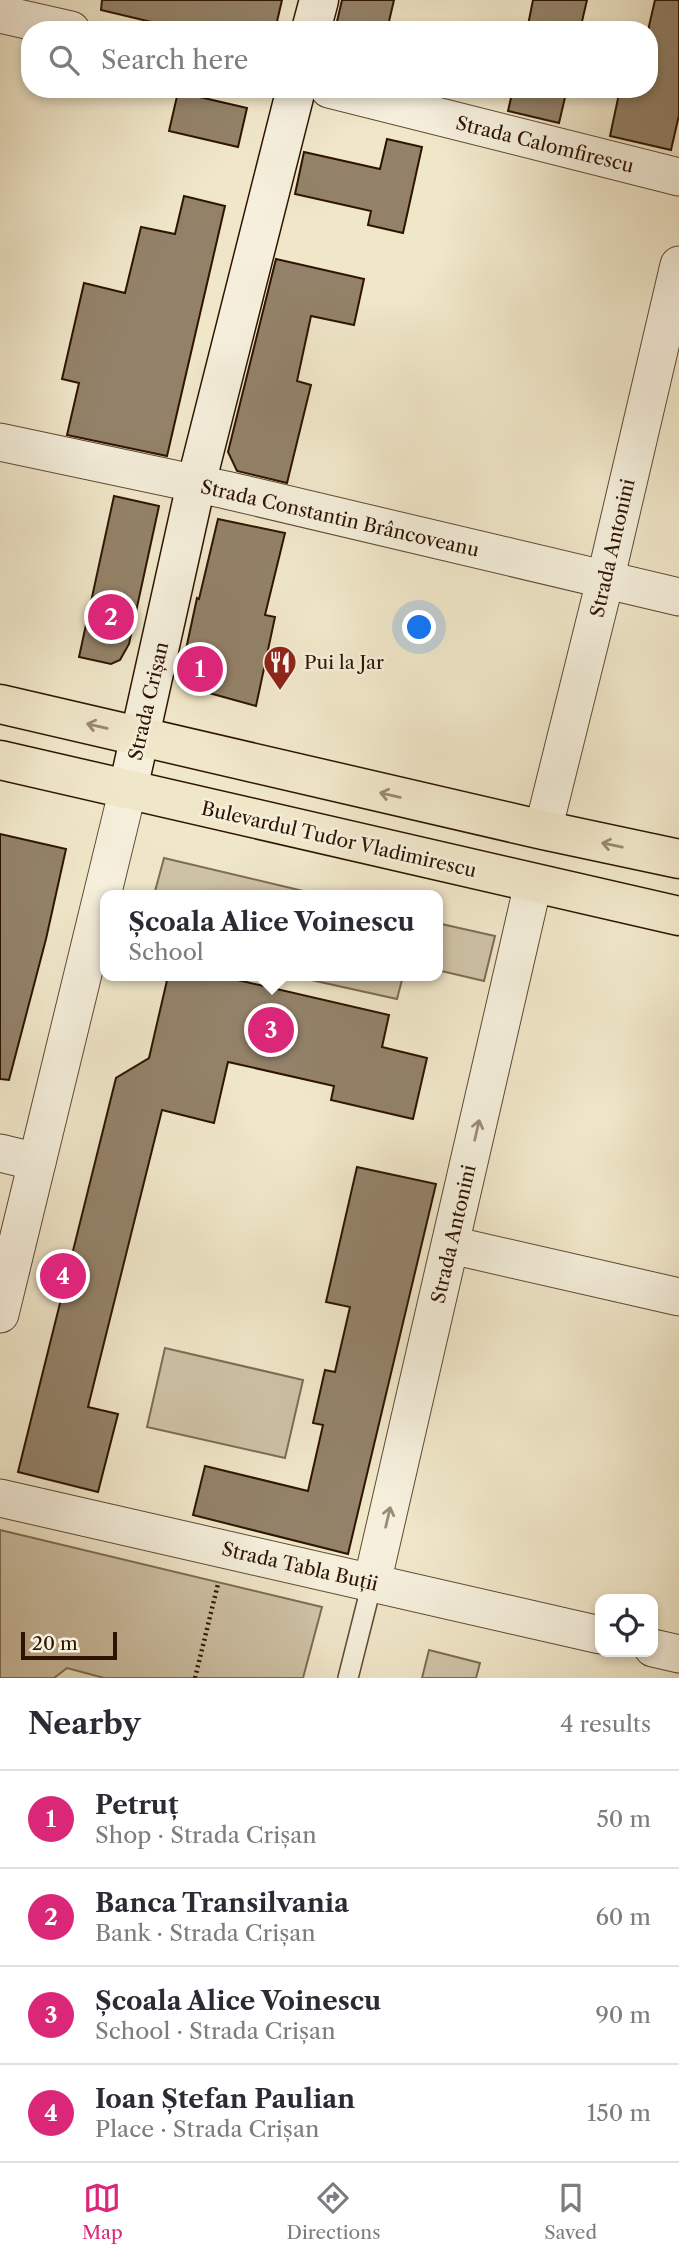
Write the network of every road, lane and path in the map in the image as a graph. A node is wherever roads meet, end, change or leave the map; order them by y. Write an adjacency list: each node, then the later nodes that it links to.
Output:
1 (319, 0): 4 (street)
2 (0, 14): 3 (street)
3 (31, 21)
4 (313, 21)
5 (294, 98): 10 (street, Strada Crișan)
6 (365, 98): 7 (street, Strada Calomfirescu)
7 (679, 177)
8 (679, 265): 11 (street, Strada Antonini)
9 (0, 442): 10 (street, Strada Constantin Brâncoveanu)
10 (196, 484): 11 (street, Strada Constantin Brâncoveanu); 14 (street, Strada Crișan)
11 (605, 581): 12 (street, Strada Constantin Brâncoveanu); 17 (street, Strada Antonini)
12 (679, 597)
13 (0, 704): 14 (main road, one-way to 13)
14 (140, 737): 16 (street, Strada Crișan); 17 (main road, one-way to 14)
15 (0, 760): 16 (main road, Bulevardul Tudor Vladimirescu)
16 (128, 789): 19 (main road, Bulevardul Tudor Vladimirescu); 20 (street, Strada Crișan)
17 (543, 830): 18 (main road, one-way to 17)
18 (679, 859)
19 (533, 884): 22 (main road, Bulevardul Tudor Vladimirescu); 25 (street, Strada Antonini, one-way to 19)
20 (103, 890)
21 (100, 904): 24 (street, Strada Crișan)
22 (679, 916)
23 (0, 1153): 24 (street)
24 (37, 1162): 27 (street, Strada Crișan)
25 (451, 1245): 26 (street); 30 (street, Strada Antonini, one-way to 25)
26 (679, 1297)
27 (0, 1314)
28 (0, 1498): 29 (street, Strada Tabla Buții)
29 (227, 1549): 30 (street, Strada Tabla Buții); 34 (path)
30 (372, 1583): 31 (street, Strada Tabla Buții); 35 (lane)
31 (595, 1635)
32 (658, 1649): 33 (street)
33 (679, 1654)
34 (195, 1678)
35 (348, 1678)

